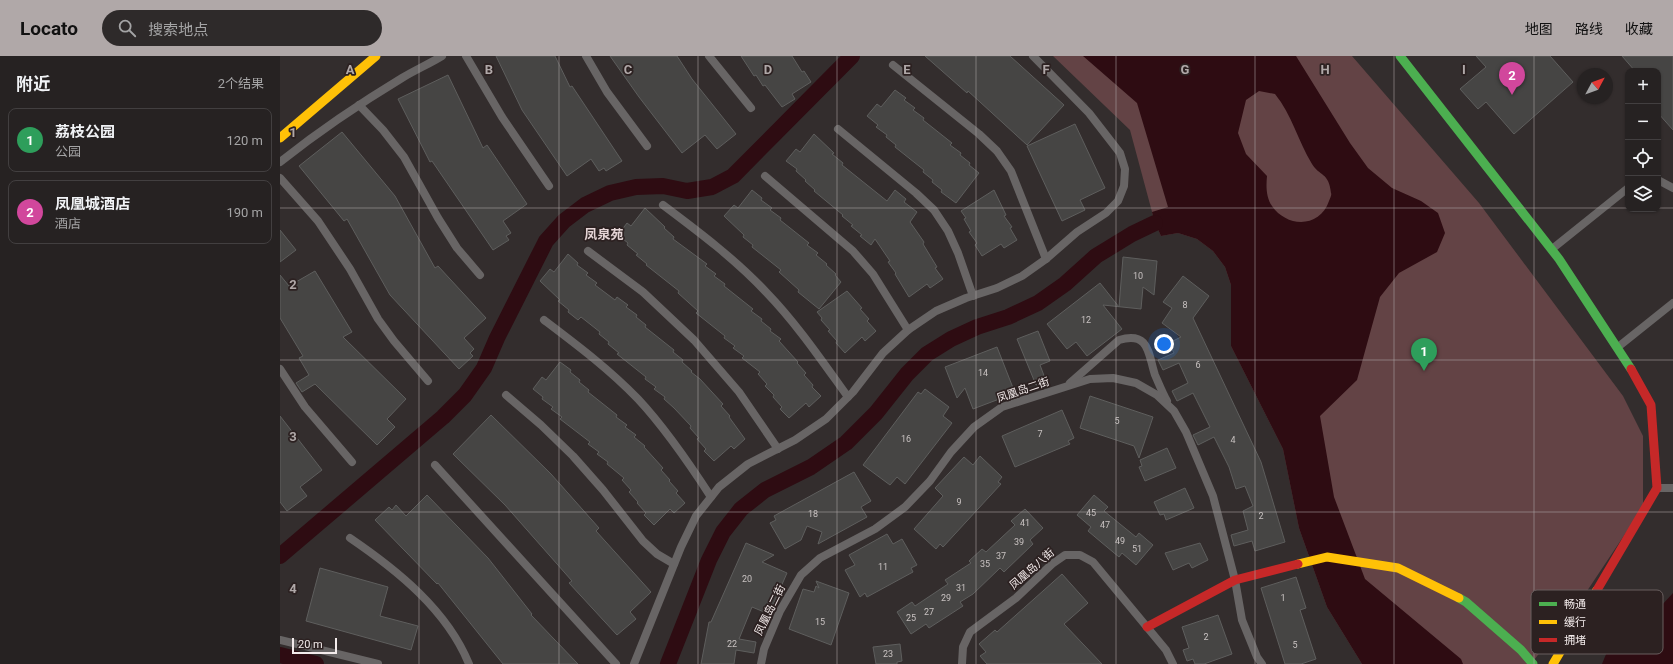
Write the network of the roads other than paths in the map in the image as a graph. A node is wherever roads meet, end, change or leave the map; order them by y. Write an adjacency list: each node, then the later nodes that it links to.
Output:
1 (376, 56): 12 (street)
2 (442, 56): 9 (lane)
3 (466, 56): 18 (lane)
4 (586, 56): 13 (lane)
5 (709, 56): 10 (lane)
6 (1033, 56): 24 (lane)
7 (1400, 56): 22 (street)
8 (893, 65): 24 (lane)
9 (359, 105): 14 (lane); 25 (lane)
10 (751, 108)
11 (838, 129): 26 (lane)
12 (280, 138)
13 (647, 146)
14 (280, 162)
15 (765, 176): 29 (lane)
16 (280, 178): 32 (lane)
17 (1661, 182): 19 (lane)
18 (549, 186)
19 (1673, 188)
20 (1625, 190): 22 (lane)
21 (663, 205): 35 (lane)
22 (1551, 250): 30 (street)
23 (588, 251): 37 (lane)
24 (1046, 260): 26 (lane)
25 (480, 275)
26 (972, 296): 29 (lane)
27 (1673, 303): 30 (lane)
28 (544, 320): 42 (lane)
29 (908, 330): 35 (lane)
30 (1618, 348): 40 (street)
31 (280, 369): 38 (lane)
32 (428, 381)
33 (1067, 386): 36 (lane, 凤凰岛二街); 36 (lane); 54 (lane, 凤凰岛二街)
34 (506, 395): 44 (lane)
35 (848, 397): 37 (lane)
36 (1174, 412): 45 (lane, 凤凰岛二街)
37 (778, 449): 42 (lane)
38 (352, 462)
39 (435, 465): 52 (lane)
40 (1657, 488): 41 (lane); 46 (street)
41 (1673, 488)
42 (711, 496): 44 (lane)
43 (350, 538): 51 (lane)
44 (674, 564): 53 (lane)
45 (1235, 580): 47 (street); 57 (lane, 凤凰岛二街); 58 (street)
46 (1597, 590)
47 (1147, 627): 55 (lane, 凤凰岛八街); 56 (lane, 凤凰岛八街)
48 (280, 640): 50 (lane)
49 (1559, 654): 59 (street)
50 (378, 664)
51 (469, 664)
52 (616, 664)
53 (634, 664)
54 (760, 664)
55 (962, 664)
56 (1173, 664)
57 (1262, 664)
58 (1533, 664)
59 (1553, 664)

